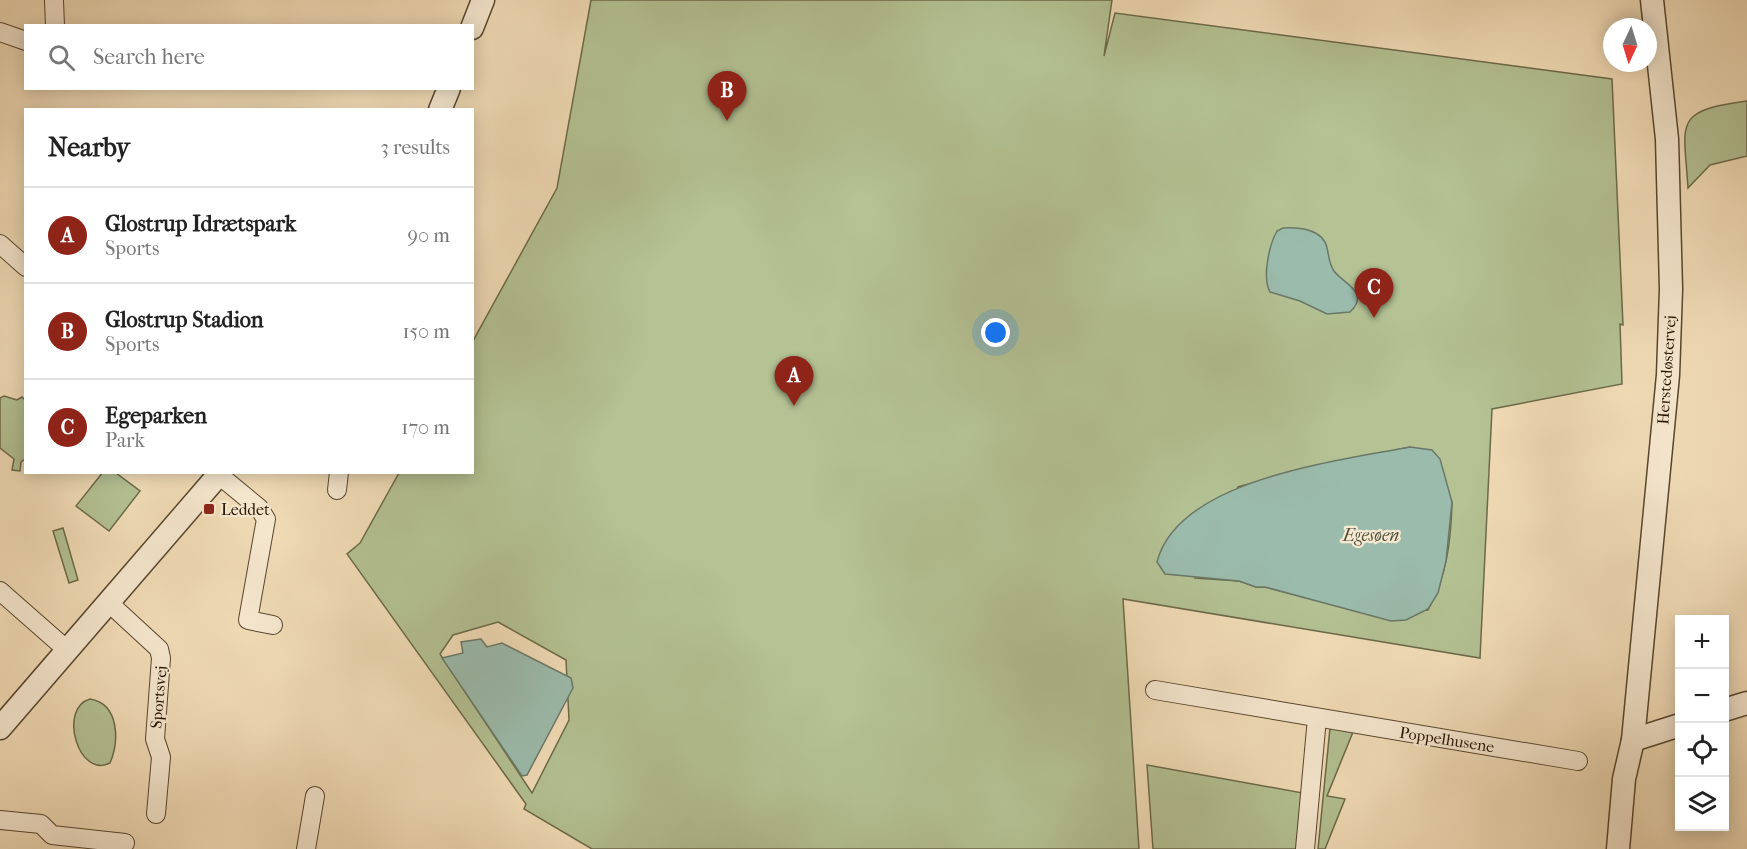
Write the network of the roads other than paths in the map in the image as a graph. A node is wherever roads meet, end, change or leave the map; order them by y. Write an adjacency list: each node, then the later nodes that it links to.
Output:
1 (54, 0): 4 (street)
2 (483, 0): 5 (street)
3 (1652, 0): 23 (street, Herstedøstervej)
4 (56, 24)
5 (474, 24)
6 (0, 32): 7 (street)
7 (24, 40)
8 (448, 90): 9 (street)
9 (441, 108)
10 (0, 244): 11 (street)
11 (24, 265)
12 (220, 474): 14 (street); 15 (street)
13 (0, 591): 16 (street)
14 (108, 602): 16 (street); 26 (street, Sportsvej)
15 (273, 625)
16 (66, 649): 22 (street)
17 (1155, 690): 20 (street, Poppelhusene)
18 (1747, 703): 19 (street)
19 (1729, 709)
20 (1317, 718): 24 (street, Poppelhusene); 30 (street)
21 (1675, 727): 23 (street)
22 (0, 728)
23 (1633, 740): 31 (street, Herstedøstervej); 32 (street, Herstedøstervej)
24 (1578, 761)
25 (315, 796): 29 (street)
26 (156, 814)
27 (0, 820): 28 (street)
28 (125, 843)
29 (306, 849)
30 (1305, 849)
31 (1618, 849)
32 (1632, 849)

